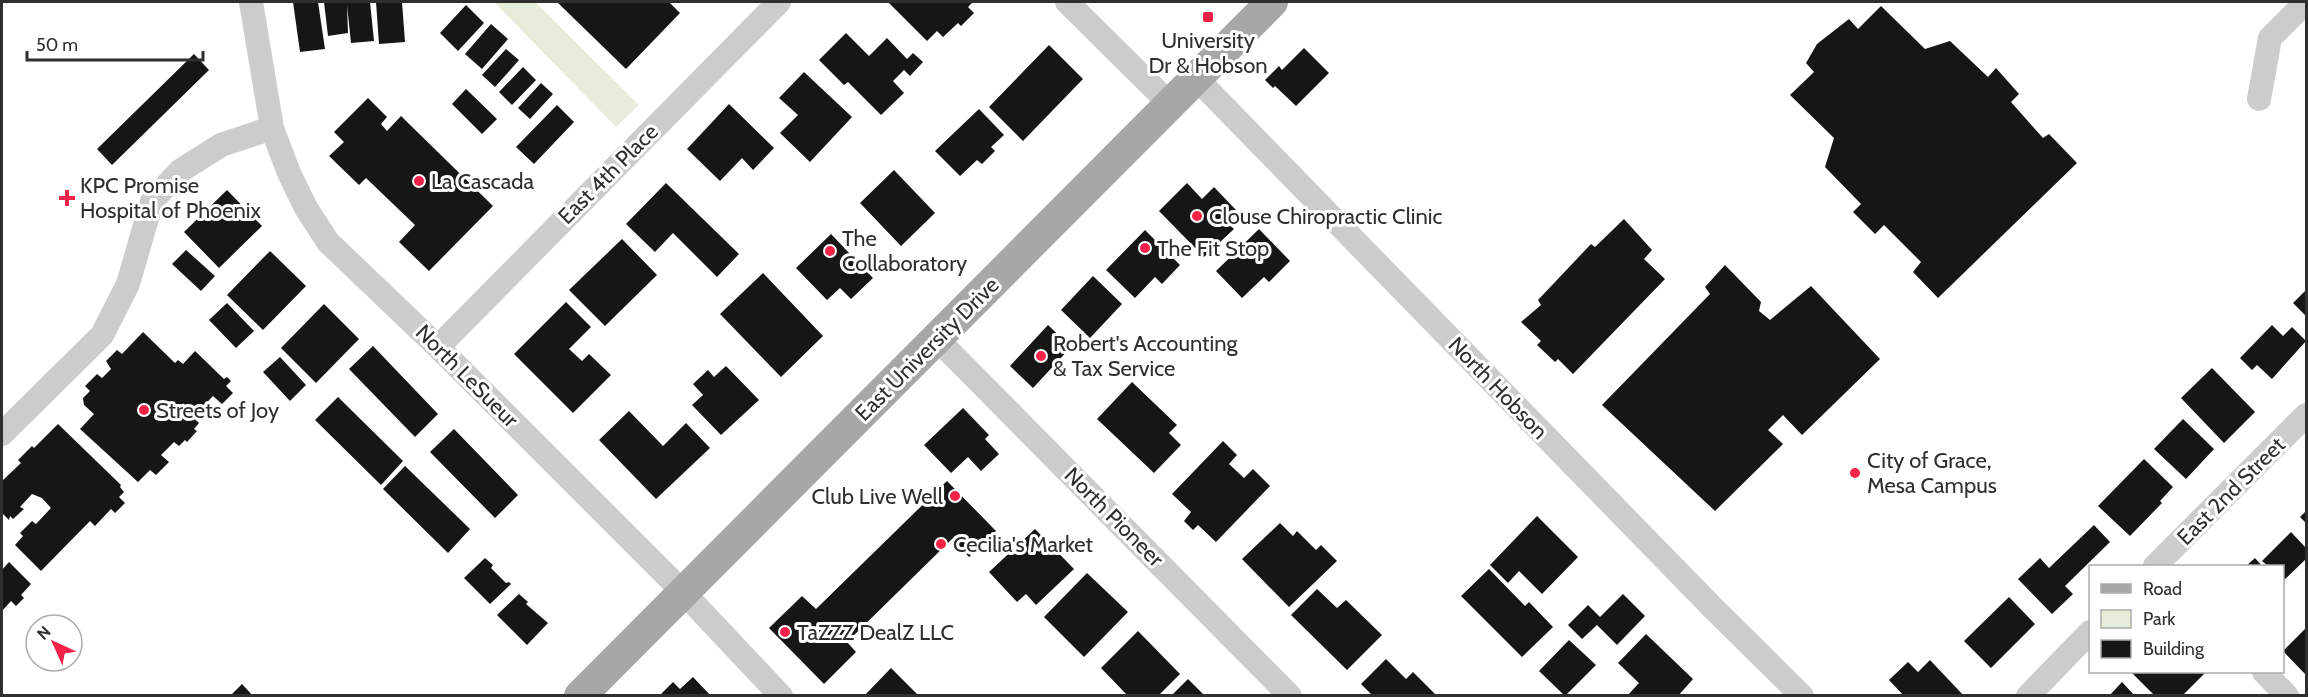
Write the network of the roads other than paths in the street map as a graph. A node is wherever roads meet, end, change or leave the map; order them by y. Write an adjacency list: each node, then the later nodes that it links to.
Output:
1 (250, 2): 9 (street, North LeSueur)
2 (779, 2): 11 (street, East 4th Place)
3 (1067, 2): 8 (street)
4 (1272, 2): 6 (main road, East University Drive)
5 (2306, 2): 7 (street)
6 (1196, 78): 8 (main road, East University Drive); 21 (street, North Hobson)
7 (2259, 99)
8 (1170, 104): 10 (main road, East University Drive)
9 (272, 129): 11 (street, North LeSueur); 13 (street)
10 (937, 339): 15 (main road, East University Drive); 20 (street, North Pioneer)
11 (438, 346): 15 (street, North LeSueur)
12 (2307, 415): 14 (street, East 2nd Street)
13 (2, 434)
14 (2159, 565)
15 (683, 592): 18 (main road, East University Drive); 19 (street, North LeSueur)
16 (2089, 634): 22 (street)
17 (2265, 673): 23 (street)
18 (580, 696)
19 (781, 696)
20 (1290, 696)
21 (1802, 696)
22 (2028, 696)
23 (2287, 696)

